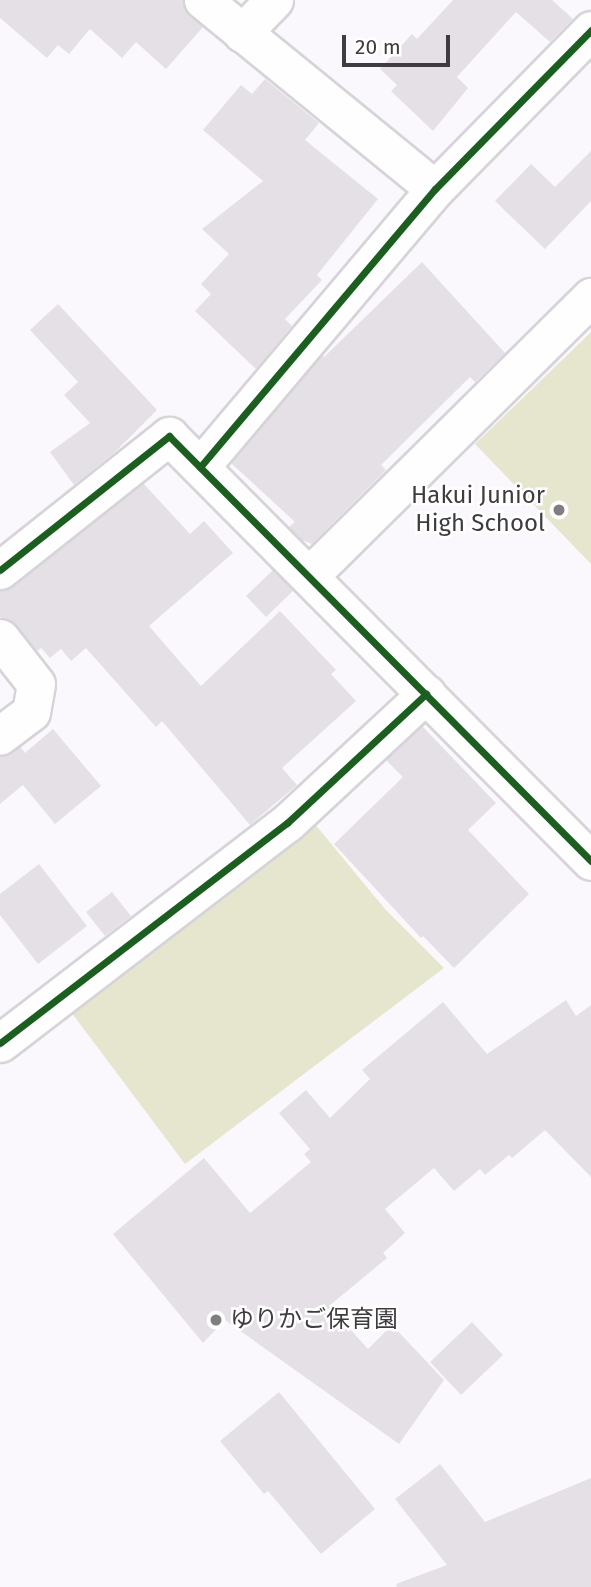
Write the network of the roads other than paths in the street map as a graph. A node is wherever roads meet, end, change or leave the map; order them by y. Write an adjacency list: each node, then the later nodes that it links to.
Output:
1 (203, 0): 3 (street)
2 (274, 0): 3 (street)
3 (242, 33): 5 (street)
4 (584, 52): 5 (street)
5 (435, 189): 7 (street)
6 (591, 297): 9 (street)
7 (200, 467): 8 (street); 9 (street)
8 (0, 570)
9 (309, 576): 11 (street)
10 (0, 638): 12 (street)
11 (426, 694): 13 (street); 14 (street)
12 (0, 735)
13 (591, 860)
14 (0, 1043)

